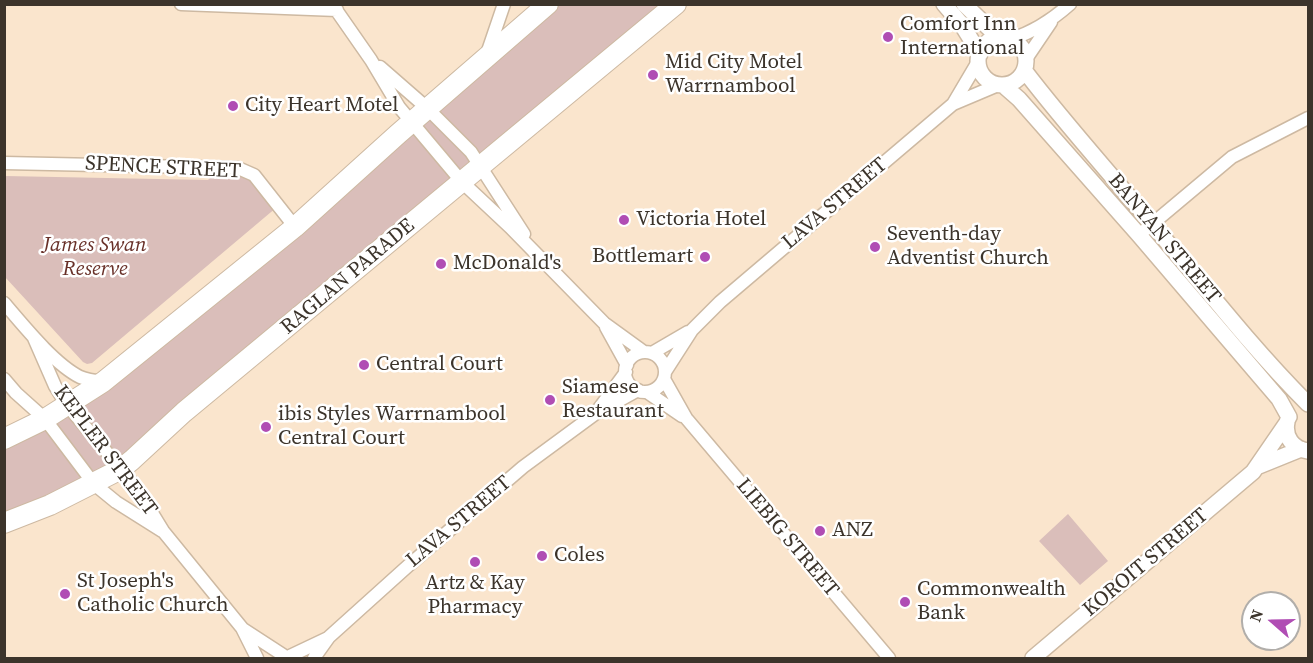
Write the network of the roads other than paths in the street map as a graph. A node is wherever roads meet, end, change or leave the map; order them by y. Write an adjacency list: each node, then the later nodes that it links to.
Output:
1 (181, 4): 8 (street)
2 (504, 4): 12 (street)
3 (548, 4): 12 (highway)
4 (676, 4): 21 (highway, RAGLAN PARADE)
5 (944, 4): 11 (street)
6 (964, 4): 10 (street)
7 (1070, 4): 9 (street)
8 (334, 7): 13 (street)
9 (1053, 19): 10 (street); 14 (street)
10 (1008, 39): 11 (street); 14 (street)
11 (979, 57): 15 (street); 16 (street, LAVA STREET)
12 (485, 58): 17 (highway)
13 (371, 60): 17 (street); 19 (street)
14 (1025, 65): 15 (street); 23 (street, BANYAN STREET)
15 (1001, 85): 16 (street, LAVA STREET); 25 (street, BANYAN STREET)
16 (953, 104): 29 (street, LAVA STREET)
17 (427, 108): 19 (highway); 21 (street)
18 (1308, 118): 23 (street)
19 (411, 123): 22 (street); 24 (highway)
20 (4, 163): 24 (street, SPENCE STREET)
21 (481, 166): 22 (highway, RAGLAN PARADE); 26 (street)
22 (462, 182): 26 (street); 46 (highway, RAGLAN PARADE)
23 (1152, 224): 25 (street); 38 (street, BANYAN STREET)
24 (295, 227): 35 (highway)
25 (1139, 236): 42 (street, BANYAN STREET)
26 (534, 251): 28 (street)
27 (4, 303): 30 (street, KEPLER STREET)
28 (604, 323): 31 (street); 32 (street)
29 (692, 330): 31 (street, LAVA STREET); 33 (street, LAVA STREET)
30 (34, 338): 35 (street, KEPLER STREET); 37 (street, KEPLER STREET)
31 (648, 353): 32 (street); 33 (street)
32 (626, 369): 36 (street); 39 (street, LAVA STREET)
33 (664, 375): 36 (street); 40 (street, LIEBIG STREET)
34 (4, 379): 41 (street, KEPLER STREET)
35 (103, 382): 37 (highway)
36 (643, 391): 39 (street, LAVA STREET); 40 (street, LIEBIG STREET)
37 (67, 405): 41 (highway); 46 (street, KEPLER STREET)
38 (1308, 405): 42 (street)
39 (596, 414): 51 (street, LAVA STREET)
40 (686, 418): 55 (street, LIEBIG STREET)
41 (45, 419): 43 (highway); 47 (street, KEPLER STREET)
42 (1287, 421): 44 (street, BANYAN STREET); 45 (street, KOROIT STREET)
43 (4, 439)
44 (1305, 450): 45 (street, KOROIT STREET)
45 (1259, 466): 56 (street, KOROIT STREET)
46 (121, 469): 47 (highway, RAGLAN PARADE); 49 (street, KEPLER STREET)
47 (94, 484): 48 (highway, RAGLAN PARADE); 49 (street, KEPLER STREET)
48 (4, 523)
49 (162, 531): 50 (street, KEPLER STREET)
50 (242, 628): 52 (street, KEPLER STREET); 53 (street, KEPLER STREET)
51 (329, 638): 52 (street, LAVA STREET); 54 (street, LAVA STREET)
52 (285, 657)
53 (257, 658)
54 (314, 658)
55 (889, 658)
56 (1033, 658)

